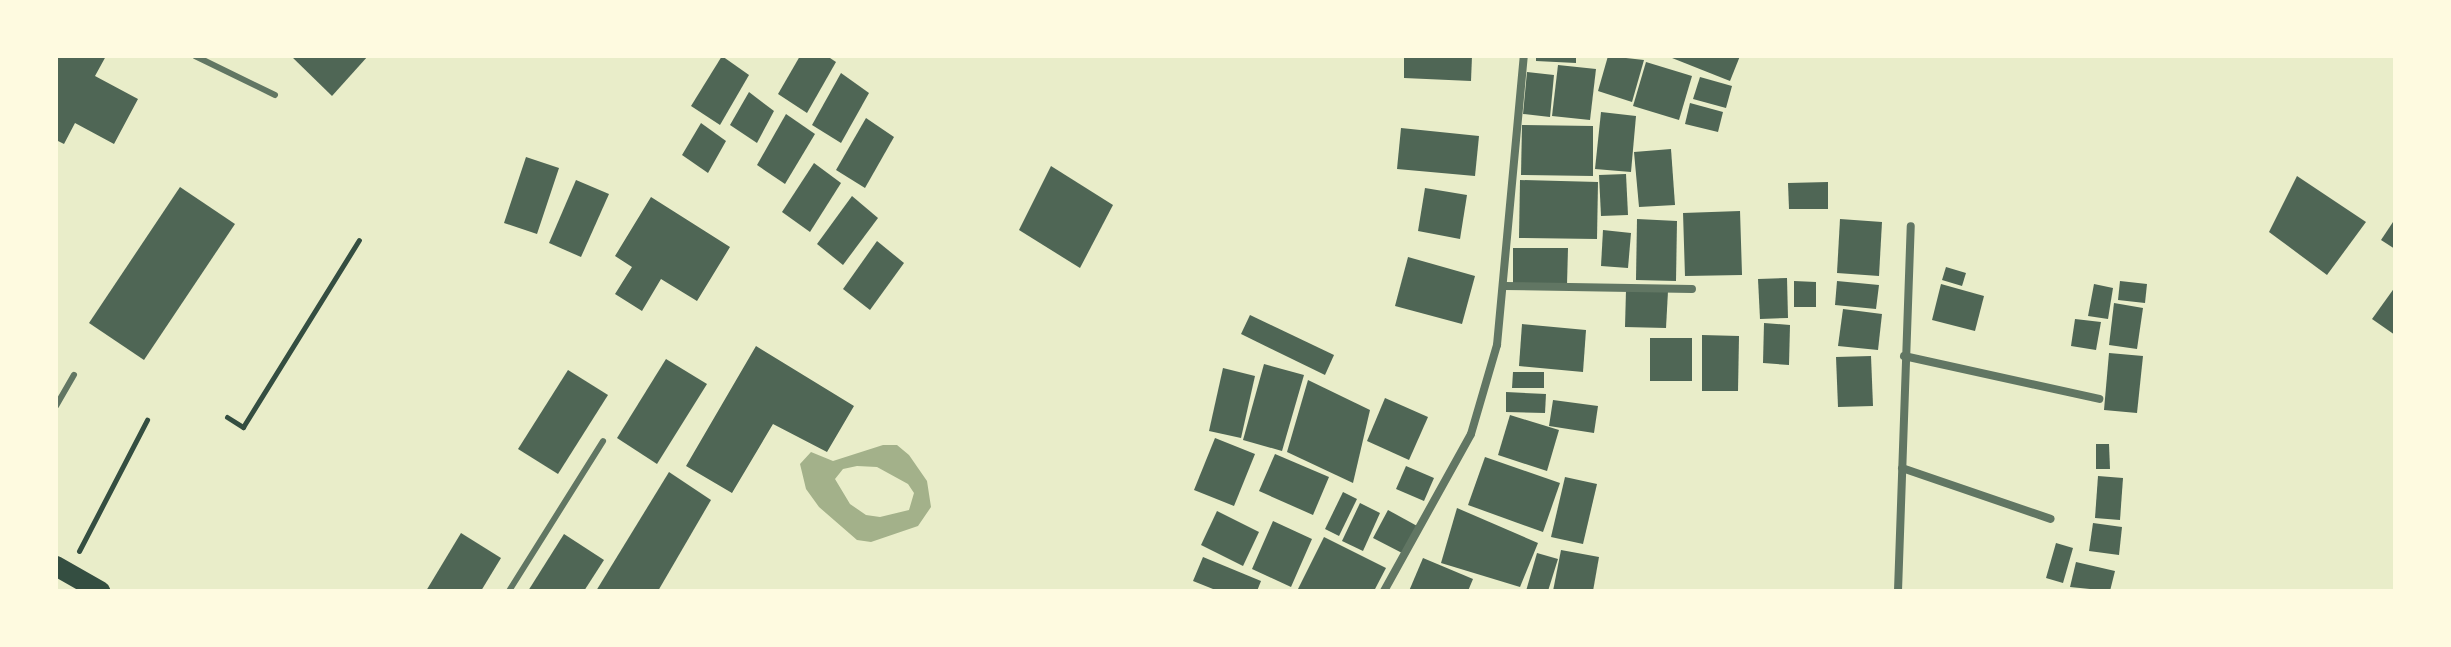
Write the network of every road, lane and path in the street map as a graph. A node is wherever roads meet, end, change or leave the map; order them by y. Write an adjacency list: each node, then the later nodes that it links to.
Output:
1 (195, 56): 3 (lane)
2 (1524, 56): 6 (street)
3 (275, 95)
4 (1911, 226): 8 (street)
5 (359, 240): 12 (path)
6 (1505, 286): 7 (street); 20 (street)
7 (1692, 289)
8 (1904, 356): 10 (street); 15 (street)
9 (74, 375): 11 (lane)
10 (2099, 399)
11 (56, 406)
12 (227, 417)
13 (147, 420): 17 (path)
14 (603, 441): 19 (lane)
15 (1902, 468): 16 (street); 21 (street)
16 (2051, 519)
17 (62, 570): 18 (main road)
18 (100, 591)
19 (509, 591)
20 (1384, 591)
21 (1898, 591)

